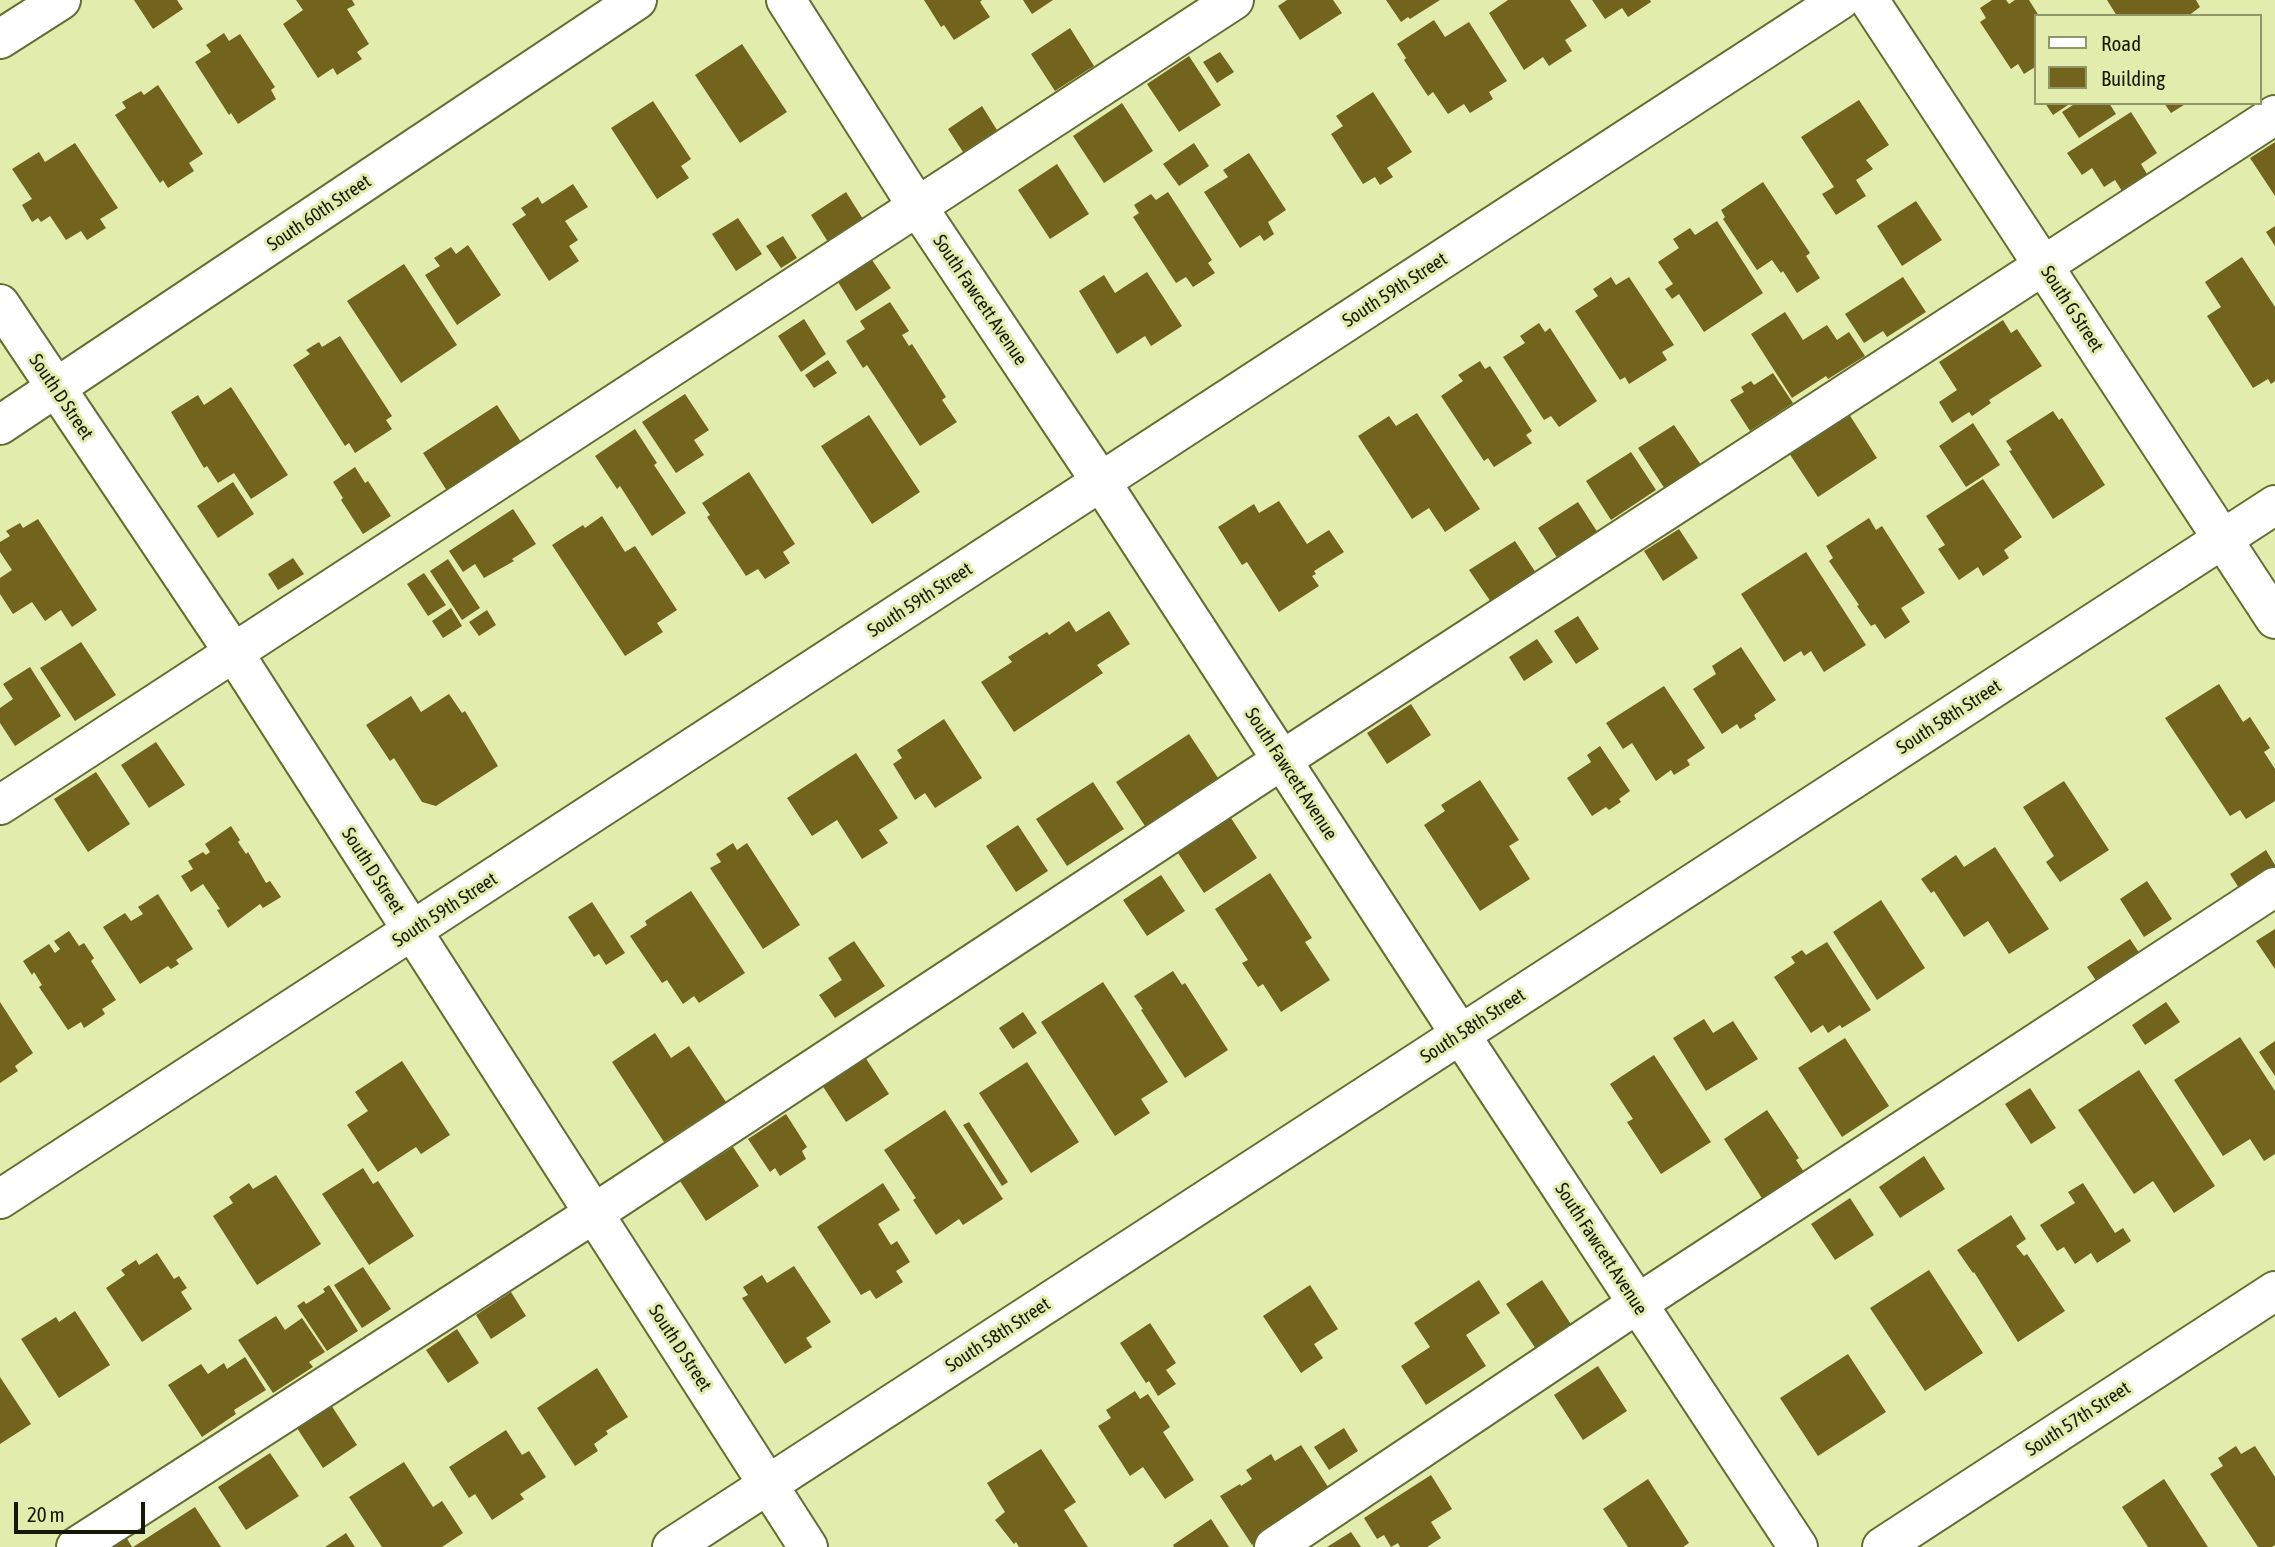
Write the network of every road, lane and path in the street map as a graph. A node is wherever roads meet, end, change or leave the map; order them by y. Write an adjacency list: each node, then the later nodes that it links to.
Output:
1 (61, 0): 7 (street)
2 (636, 0): 12 (street, South 60th Street)
3 (786, 0): 9 (street, South Fawcett Avenue)
4 (1234, 0): 9 (street)
5 (1840, 0): 14 (street, South 59th Street)
6 (1869, 0): 10 (street, South G Street)
7 (0, 40)
8 (2275, 115): 10 (street)
9 (918, 205): 14 (street, South Fawcett Avenue); 18 (street)
10 (2044, 266): 16 (street, South G Street); 19 (street)
11 (0, 304): 12 (street, South D Street)
12 (55, 389): 13 (street, South 60th Street); 18 (street, South D Street)
13 (0, 425)
14 (1101, 482): 19 (street, South Fawcett Avenue); 22 (street, South 59th Street)
15 (2275, 505): 16 (street, South 58th Street)
16 (2223, 539): 17 (street, South G Street); 23 (street, South 58th Street)
17 (2275, 619)
18 (234, 653): 20 (street); 22 (street, South D Street)
19 (1282, 760): 23 (street, South Fawcett Avenue); 25 (street)
20 (0, 804)
21 (2275, 887): 27 (street)
22 (412, 932): 24 (street, South 59th Street); 25 (street, South D Street)
23 (1460, 1034): 27 (street, South Fawcett Avenue); 28 (street, South 58th Street)
24 (0, 1199)
25 (593, 1214): 28 (street, South D Street); 29 (street)
26 (2275, 1291): 34 (street, South 57th Street)
27 (1637, 1304): 32 (street); 33 (street, South Fawcett Avenue)
28 (768, 1484): 30 (street, South 58th Street); 31 (street, South D Street)
29 (76, 1547)
30 (671, 1547)
31 (808, 1547)
32 (1274, 1547)
33 (1798, 1547)
34 (1882, 1547)

